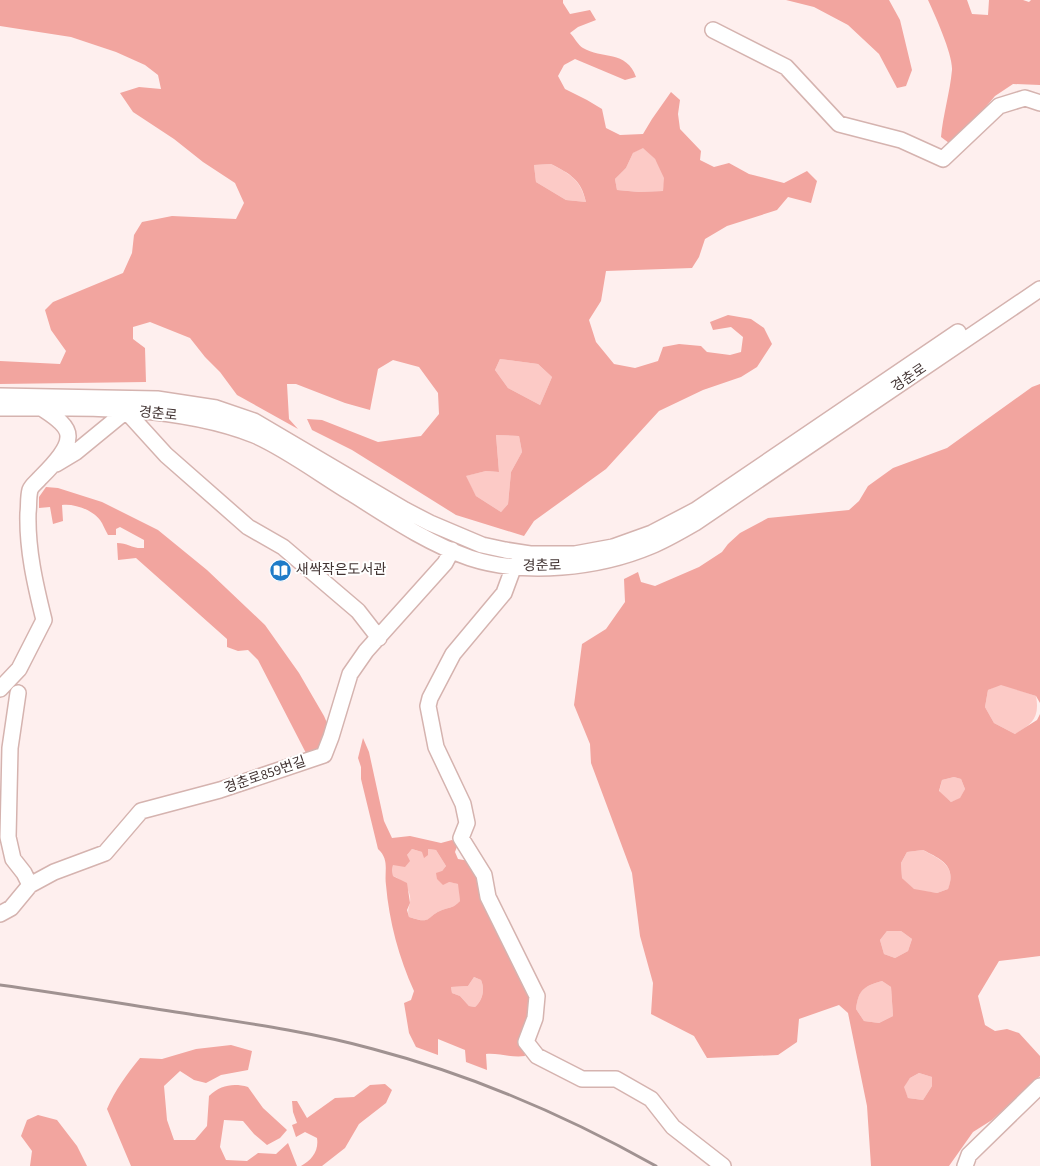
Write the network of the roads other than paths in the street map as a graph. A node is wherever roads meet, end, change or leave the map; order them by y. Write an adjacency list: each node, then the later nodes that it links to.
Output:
1 (713, 30): 2 (street)
2 (1040, 103)
3 (1040, 277): 6 (street, 경춘로)
4 (1040, 290): 11 (street, 경춘로)
5 (0, 396): 6 (street, 경춘로)
6 (127, 404): 8 (street, 경춘로); 9 (street); 10 (street, 경춘로); 12 (street)
7 (0, 408): 8 (street, 경춘로)
8 (40, 408): 9 (street)
9 (53, 466): 13 (street)
10 (452, 550): 11 (street, 경춘로); 12 (street, 경춘로859번길)
11 (514, 566): 18 (street)
12 (378, 638): 15 (street, 경춘로859번길)
13 (0, 689)
14 (18, 693): 15 (street)
15 (30, 884): 16 (street, 경춘로859번길)
16 (0, 914)
17 (1040, 1086): 19 (street)
18 (723, 1166)
19 (965, 1166)

